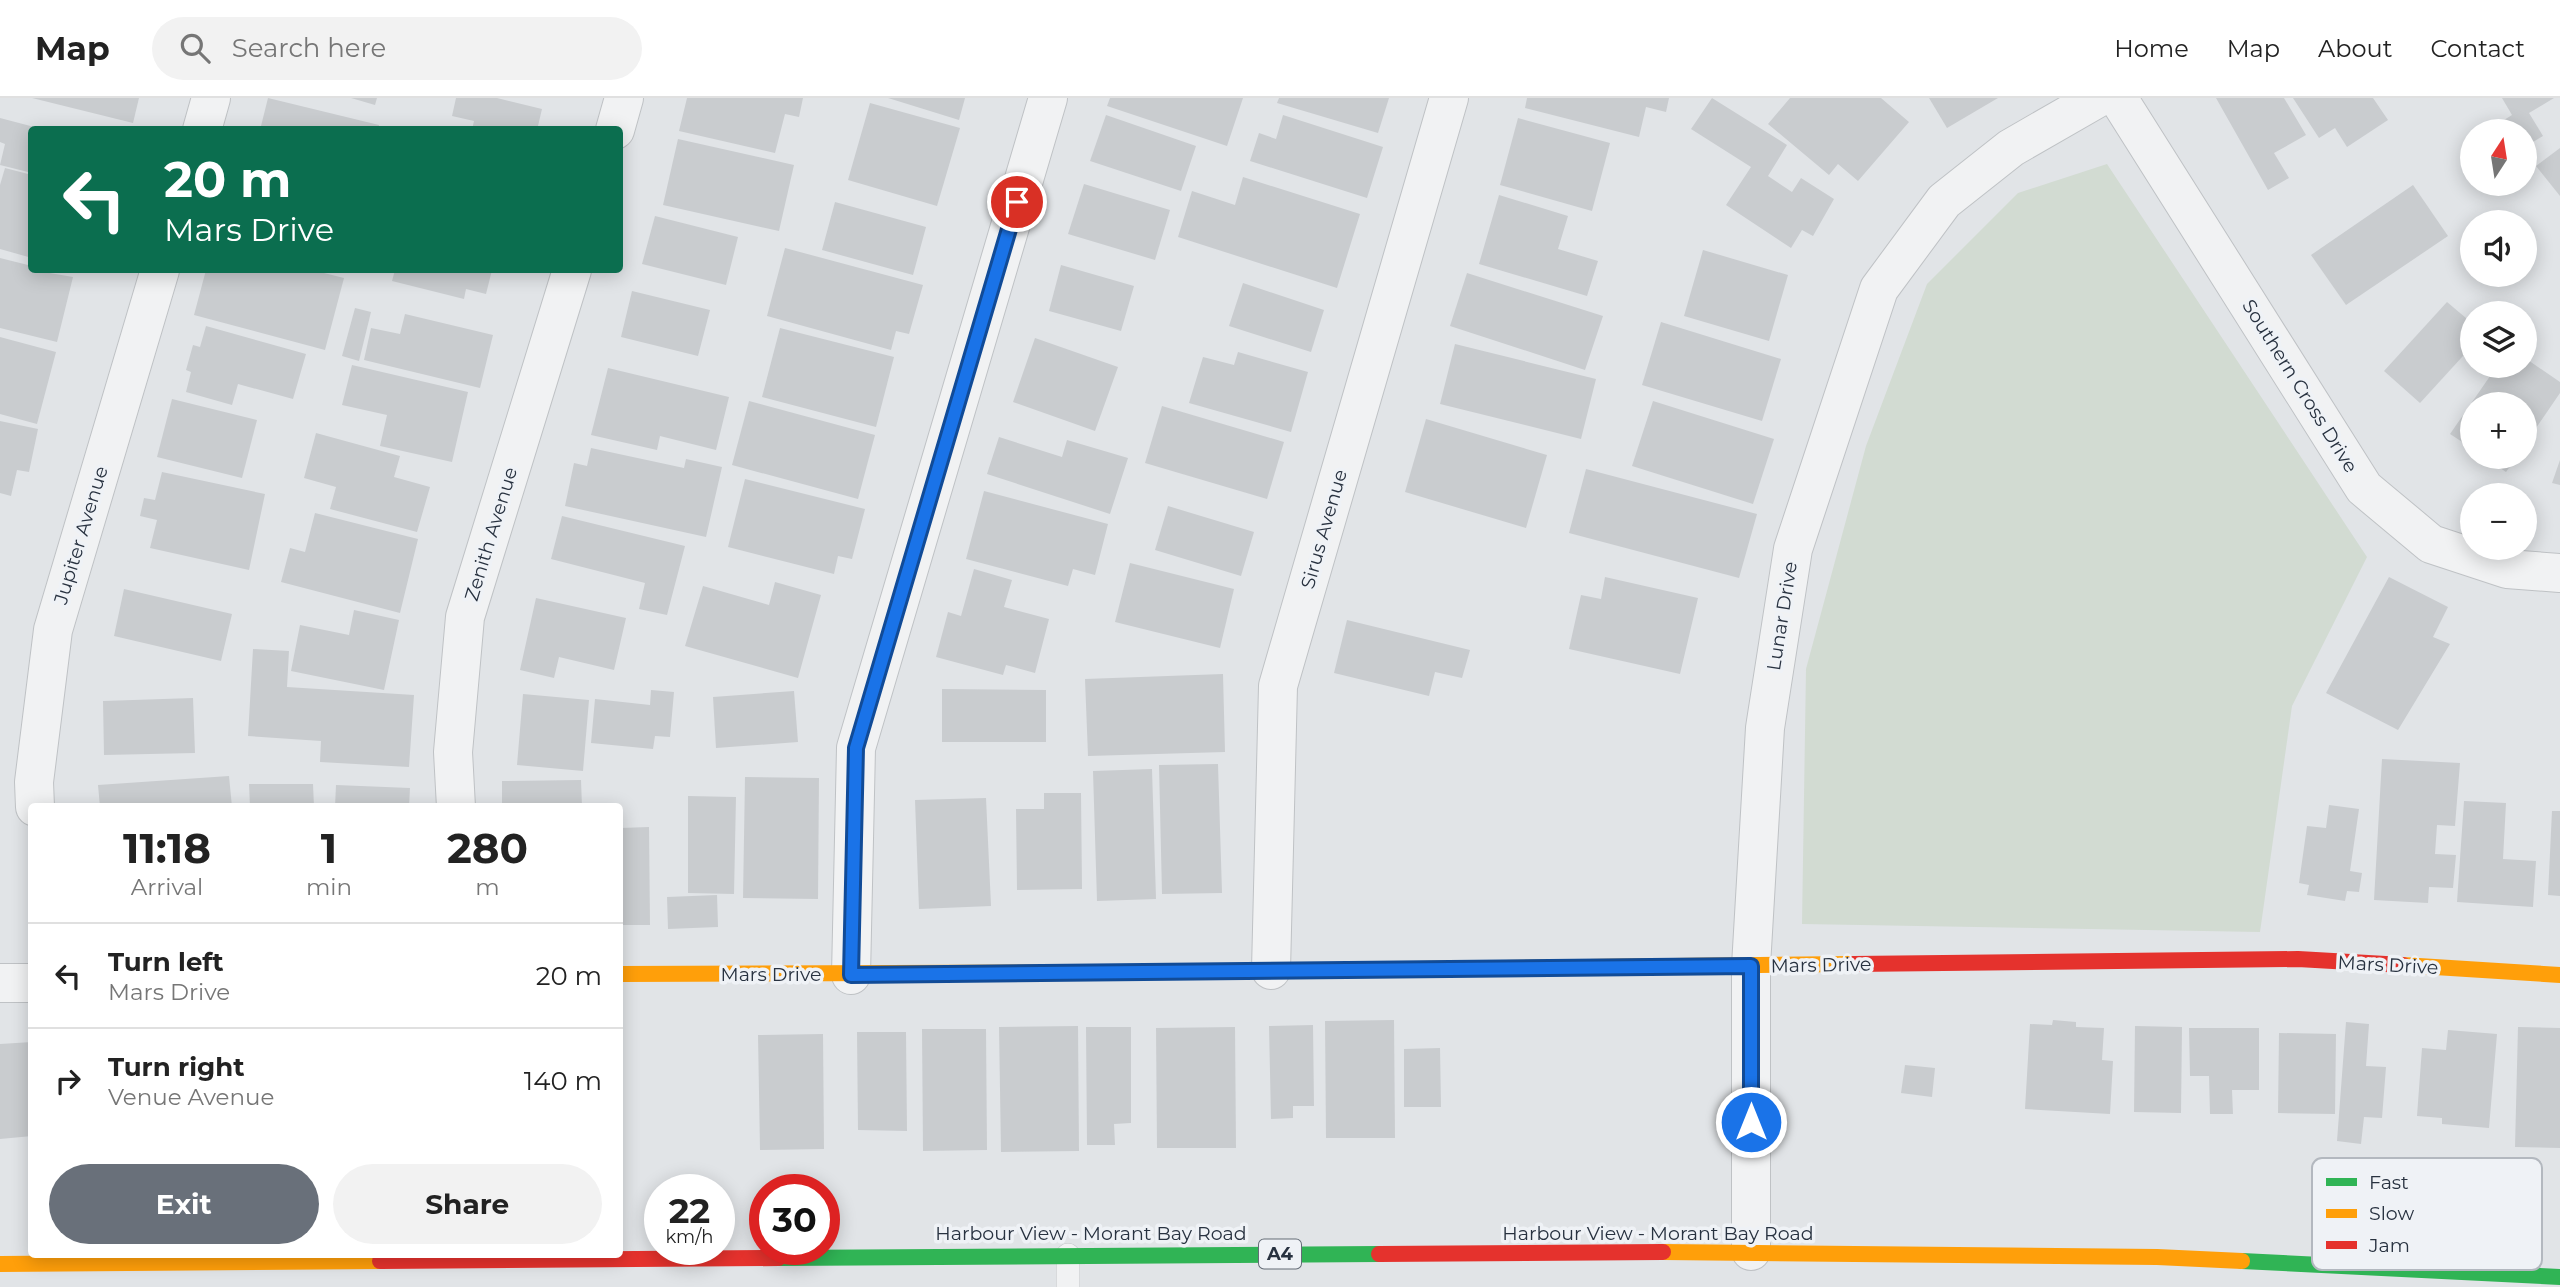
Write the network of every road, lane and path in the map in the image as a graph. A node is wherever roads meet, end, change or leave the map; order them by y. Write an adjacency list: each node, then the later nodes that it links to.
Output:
1 (211, 98): 7 (street)
2 (624, 98): 8 (street)
3 (1048, 98): 17 (street)
4 (1449, 98): 15 (street, Sirus Avenue)
5 (2098, 98): 14 (street, Lunar Drive)
6 (2118, 98): 11 (street, Southern Cross Drive)
7 (203, 126)
8 (616, 126)
9 (159, 273): 12 (street, Jupiter Avenue)
10 (571, 273): 13 (street, Zenith Avenue)
11 (2560, 573)
12 (35, 803)
13 (456, 803)
14 (1751, 966): 15 (main road, Mars Drive); 18 (main road, Mars Drive); 21 (street, Lunar Drive)
15 (1271, 970): 17 (main road, Mars Drive)
16 (623, 974): 17 (main road, Mars Drive)
17 (851, 975)
18 (2560, 975)
19 (0, 983): 20 (street)
20 (28, 983)
21 (1751, 1251): 22 (main road, Harbour View - Morant Bay Road / A4); 23 (main road, Harbour View - Morant Bay Road / A4)
22 (1068, 1255): 24 (main road, Harbour View - Morant Bay Road / A4); 29 (lane)
23 (2284, 1263): 25 (main road, Harbour View - Morant Bay Road / A4); 30 (lane)
24 (0, 1264)
25 (2312, 1265)
26 (2371, 1270): 28 (main road, Harbour View - Morant Bay Road / A4)
27 (2560, 1277): 28 (main road, Harbour View - Morant Bay Road / A4)
28 (2508, 1281)
29 (1068, 1287)
30 (2287, 1287)

